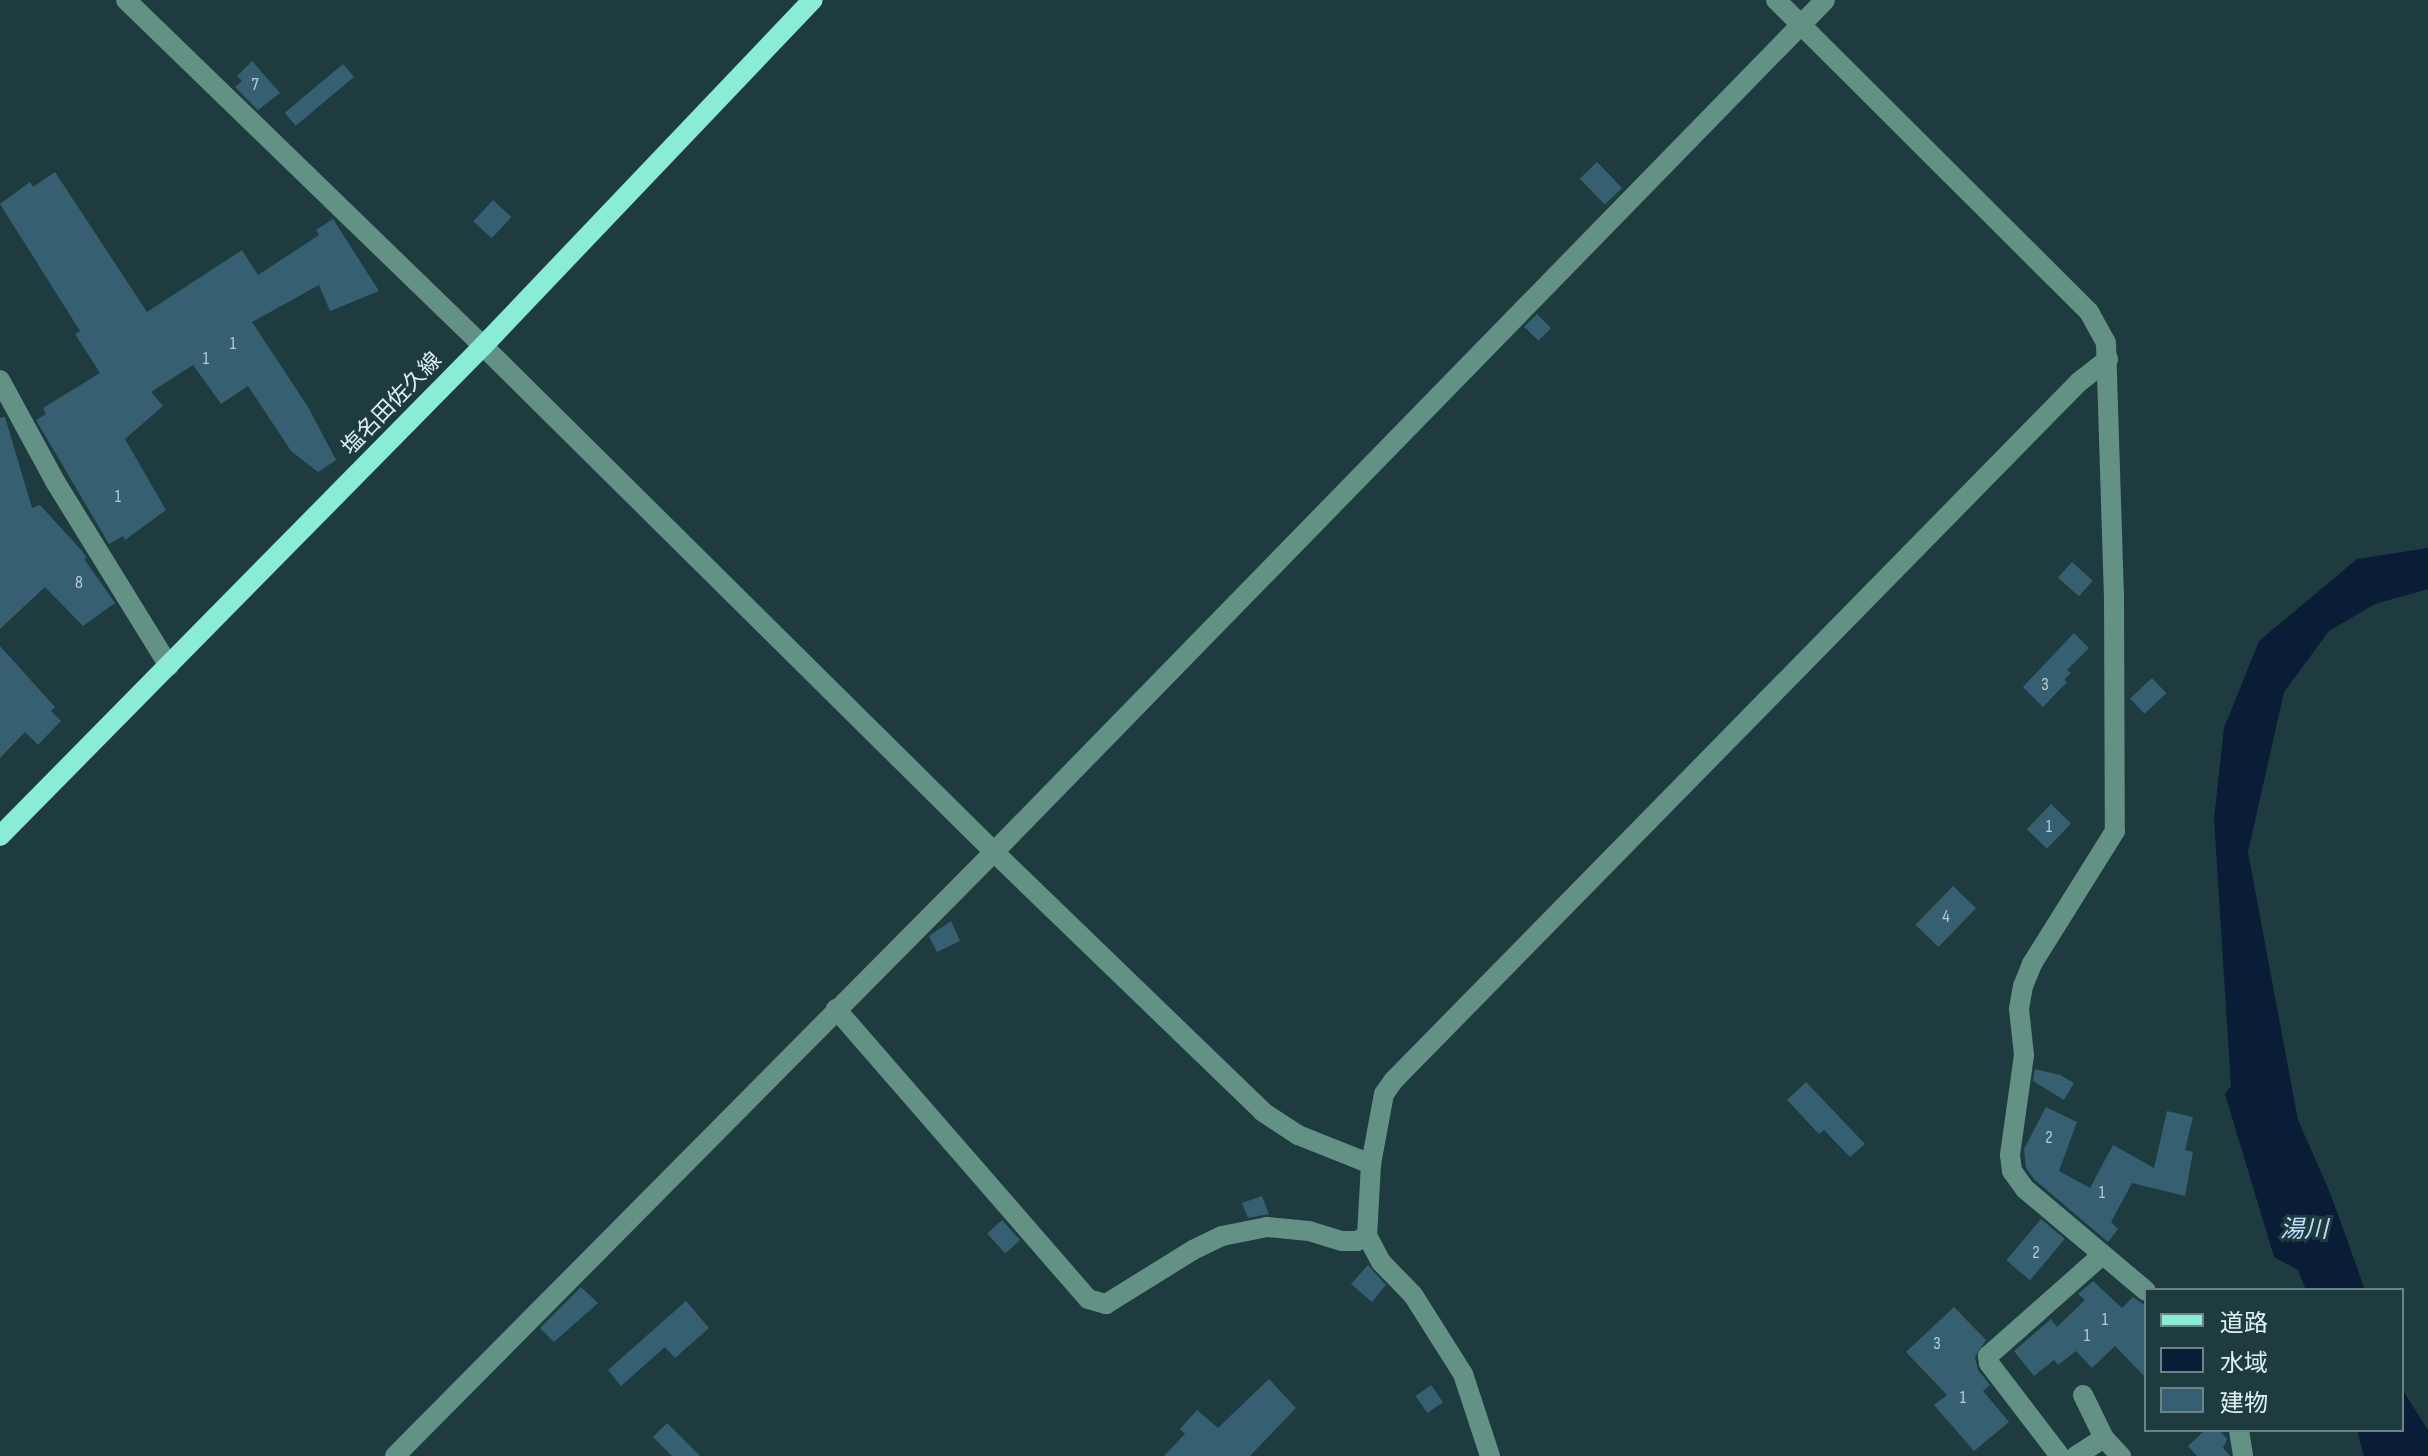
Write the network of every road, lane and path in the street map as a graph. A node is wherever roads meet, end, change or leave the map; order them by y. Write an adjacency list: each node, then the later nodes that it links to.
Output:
1 (126, 0): 6 (street)
2 (813, 0): 6 (main road, 塩名田佐久線)
3 (1776, 0): 5 (street)
4 (1825, 0): 5 (street)
5 (1801, 24): 7 (street); 11 (street)
6 (483, 346): 9 (main road, 塩名田佐久線); 11 (street)
7 (2108, 359): 13 (street); 15 (street)
8 (0, 380): 9 (street)
9 (169, 666): 10 (main road, 塩名田佐久線)
10 (0, 836)
11 (994, 852): 12 (street); 13 (street)
12 (836, 1009): 14 (street); 20 (street)
13 (1371, 1164): 14 (street)
14 (1367, 1236): 21 (street)
15 (2102, 1255): 16 (street); 22 (street)
16 (2144, 1289)
17 (2083, 1395): 19 (street)
18 (2239, 1432): 25 (street)
19 (2104, 1438): 23 (street); 24 (street)
20 (395, 1456)
21 (1490, 1456)
22 (2060, 1456)
23 (2076, 1456)
24 (2121, 1456)
25 (2243, 1456)

